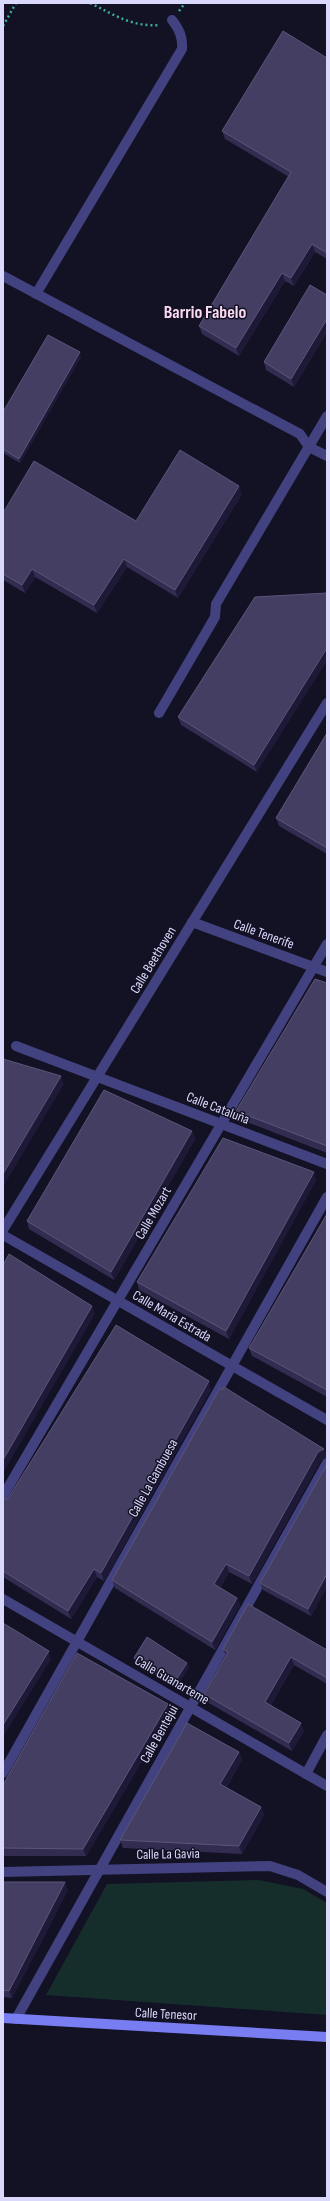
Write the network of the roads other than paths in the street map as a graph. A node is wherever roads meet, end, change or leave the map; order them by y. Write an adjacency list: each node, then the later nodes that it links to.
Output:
1 (172, 20): 3 (street)
2 (3, 276): 3 (street)
3 (36, 294): 5 (street)
4 (327, 416): 5 (street)
5 (309, 446): 6 (street); 8 (street)
6 (327, 456)
7 (327, 703): 9 (street, Calle Beethoven)
8 (159, 713)
9 (192, 922): 11 (street, Calle Tenerife); 14 (street, Calle Beethoven)
10 (327, 944): 11 (street, Calle Mozart)
11 (313, 967): 12 (street, Calle Tenerife); 15 (street, Calle Mozart)
12 (327, 972)
13 (16, 1046): 14 (street, Calle Cataluña)
14 (99, 1076): 15 (street, Calle Cataluña); 18 (street, Calle Beethoven)
15 (221, 1125): 16 (street, Calle Cataluña); 20 (street, Calle Mozart)
16 (327, 1164)
17 (327, 1197): 21 (street, Calle La Gambuesa)
18 (3, 1230)
19 (3, 1235): 20 (street, Calle Maria Estrada)
20 (118, 1301): 21 (street, Calle Maria Estrada); 24 (street, Calle Mozart)
21 (232, 1366): 22 (street, Calle Maria Estrada); 26 (street, Calle La Gambuesa)
22 (327, 1420)
23 (327, 1463): 27 (street, Calle Bentejui)
24 (3, 1496)
25 (3, 1599): 26 (street, Calle Guanarteme)
26 (77, 1641): 27 (street, Calle Guanarteme); 29 (street, Calle La Gambuesa)
27 (190, 1707): 30 (street, Calle Guanarteme); 32 (street, Calle Bentejui)
28 (327, 1735): 30 (street)
29 (3, 1773)
30 (306, 1774): 31 (street, Calle Guanarteme)
31 (327, 1786)
32 (100, 1870): 33 (street, Calle La Gavia); 34 (street, Calle La Gavia); 36 (street, Calle Bentejui)
33 (3, 1872)
34 (327, 1892)
35 (3, 2018): 36 (street, Calle Tenesor)
36 (16, 2019): 37 (street, Calle Tenesor)
37 (327, 2037)

